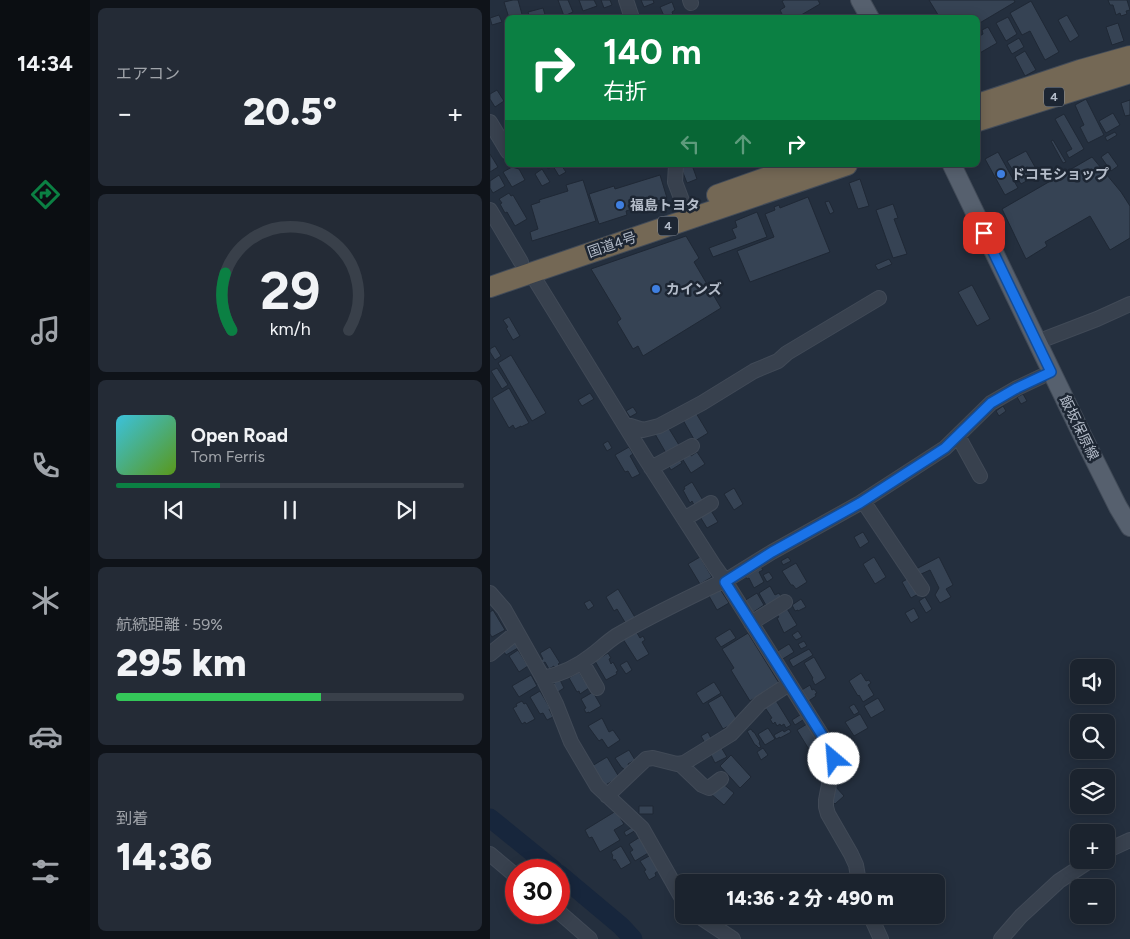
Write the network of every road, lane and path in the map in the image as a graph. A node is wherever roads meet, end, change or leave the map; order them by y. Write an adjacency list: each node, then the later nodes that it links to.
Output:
1 (626, 0): 3 (street)
2 (860, 0): 4 (main road)
3 (631, 15)
4 (868, 15)
5 (1130, 56): 7 (highway, 4)
6 (1130, 73): 8 (highway, 4)
7 (980, 103)
8 (980, 120)
9 (490, 122): 10 (street)
10 (505, 147)
11 (676, 167): 15 (street)
12 (796, 167): 15 (highway, 国道4号 / 4)
13 (841, 167): 17 (highway, 国道4号 / 4)
14 (953, 167): 22 (main road, 飯坂保原線)
15 (684, 206): 17 (highway, 国道4号 / 4)
16 (490, 210): 17 (street)
17 (526, 267): 18 (highway, 国道4号 / 4); 19 (highway, 国道4号 / 4); 24 (street)
18 (490, 272)
19 (490, 287)
20 (879, 298): 24 (street)
21 (1130, 304): 22 (street)
22 (1037, 342): 23 (main road, 飯坂保原線)
23 (1051, 372): 25 (street); 32 (main road, 飯坂保原線)
24 (624, 424): 27 (street)
25 (958, 436): 28 (street); 29 (street)
26 (692, 446): 27 (street)
27 (651, 468): 31 (street)
28 (980, 476)
29 (863, 501): 33 (street); 34 (street)
30 (711, 504): 31 (street)
31 (684, 518): 33 (street)
32 (1130, 527)
33 (725, 582): 37 (street); 40 (street)
34 (922, 589)
35 (490, 593): 38 (street)
36 (785, 602): 37 (street)
37 (751, 623): 42 (street)
38 (517, 632): 39 (street); 41 (street)
39 (490, 654)
40 (582, 662): 41 (street); 43 (street)
41 (544, 678): 46 (street)
42 (789, 684): 44 (street); 52 (street)
43 (597, 688)
44 (680, 764): 45 (street); 46 (street)
45 (721, 779)
46 (607, 796): 53 (street)
47 (1130, 840): 48 (street)
48 (1115, 848)
49 (490, 854): 50 (street)
50 (505, 867)
51 (1077, 869): 60 (street)
52 (858, 874)
53 (675, 886)
54 (570, 922): 57 (street)
55 (710, 924): 58 (street)
56 (874, 924): 59 (street)
57 (590, 939)
58 (733, 939)
59 (881, 939)
60 (1001, 939)

